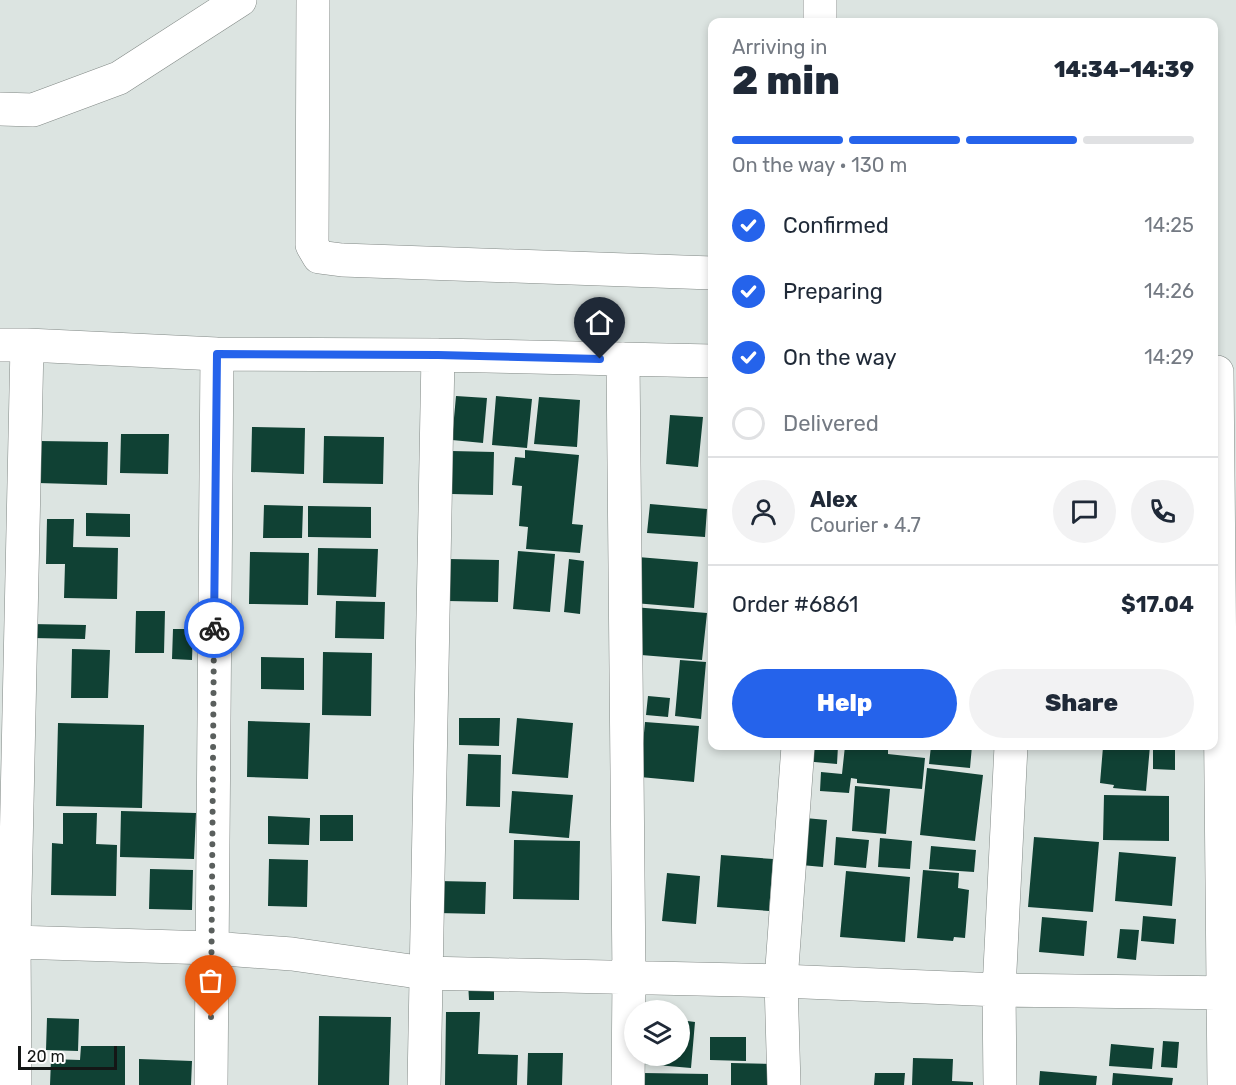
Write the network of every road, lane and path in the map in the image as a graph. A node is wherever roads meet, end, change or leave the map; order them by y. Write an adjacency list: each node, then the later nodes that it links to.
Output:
1 (240, 0): 5 (street)
2 (313, 0): 6 (street)
3 (820, 0): 4 (street)
4 (820, 18)
5 (0, 109)
6 (708, 273)
7 (14, 345): 8 (street); 15 (street)
8 (217, 354): 9 (street); 16 (street)
9 (438, 355): 10 (street); 17 (street)
10 (623, 359): 11 (street); 18 (street)
11 (708, 361)
12 (1222, 372): 21 (street)
13 (798, 750): 19 (street)
14 (1011, 750): 20 (street)
15 (7, 943): 16 (street); 22 (street)
16 (211, 948): 17 (street); 23 (street)
17 (425, 973): 18 (street); 24 (street)
18 (629, 978): 19 (street); 25 (street)
19 (781, 981): 20 (street); 26 (street)
20 (999, 990): 21 (street); 27 (street)
21 (1230, 992): 28 (street)
22 (15, 1085)
23 (211, 1085)
24 (424, 1085)
25 (628, 1085)
26 (784, 1085)
27 (1000, 1085)
28 (1224, 1085)

